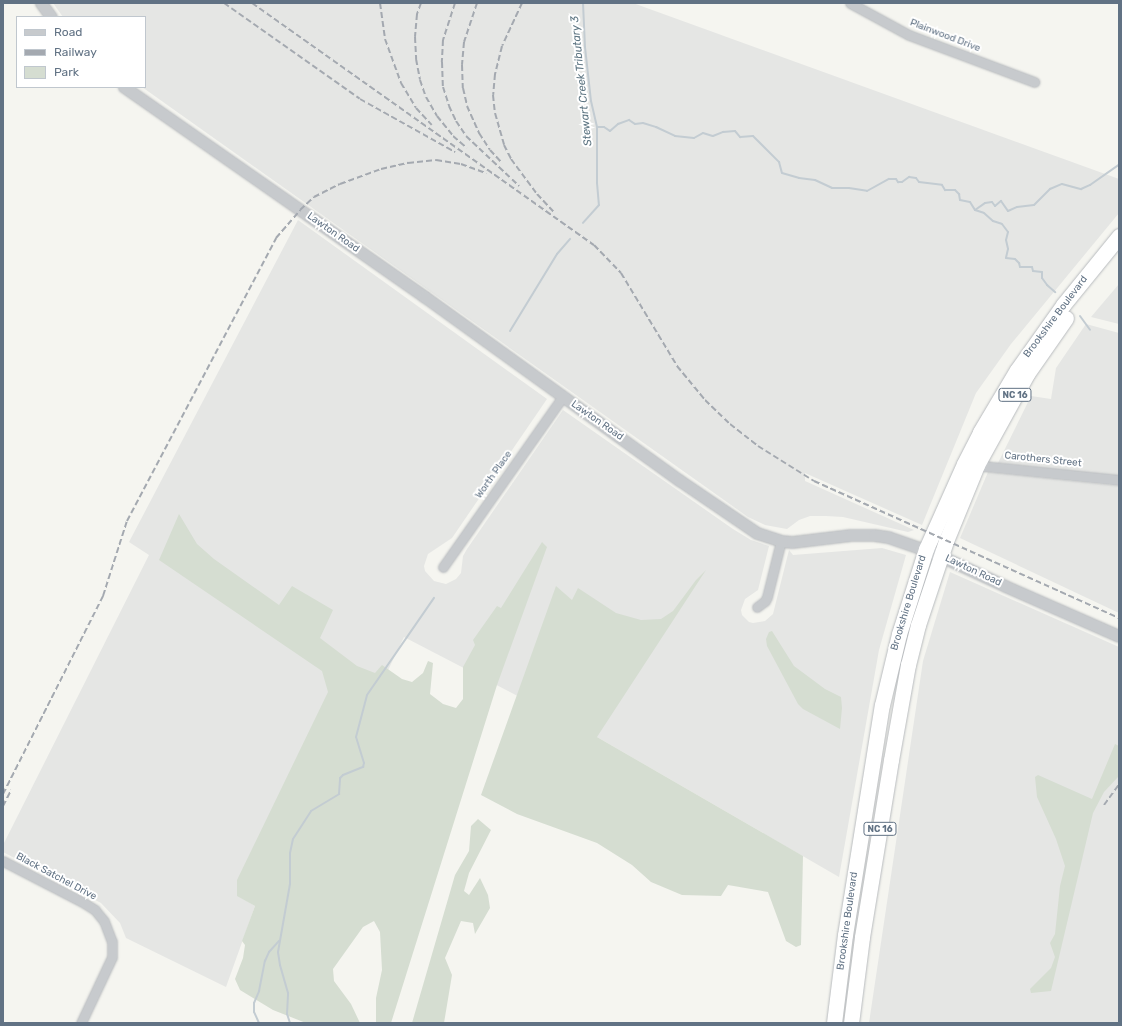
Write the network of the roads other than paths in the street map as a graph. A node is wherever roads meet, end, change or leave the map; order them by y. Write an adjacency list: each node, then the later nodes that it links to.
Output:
1 (41, 3): 3 (street)
2 (850, 3): 4 (street, Plainwood Drive)
3 (50, 16)
4 (1035, 82)
5 (125, 88): 8 (street, Lawton Road)
6 (1119, 236): 9 (highway, Brookshire Boulevard / NC 16)
7 (1119, 252): 9 (highway, Brookshire Boulevard / NC 16)
8 (563, 396): 11 (street, Lawton Road); 14 (street, Worth Place)
9 (970, 465): 10 (street, Carothers Street); 12 (highway, Brookshire Boulevard / NC 16); 13 (highway, Brookshire Boulevard / NC 16)
10 (1119, 480)
11 (781, 541): 12 (street, Lawton Road); 15 (street)
12 (926, 549): 13 (street, Lawton Road); 19 (highway, Brookshire Boulevard / NC 16)
13 (940, 556): 16 (street, Lawton Road); 20 (highway, Brookshire Boulevard / NC 16)
14 (443, 567)
15 (757, 607)
16 (1119, 636)
17 (3, 861): 18 (street, Black Satchel Drive)
18 (81, 1023)
19 (834, 1023)
20 (851, 1023)

